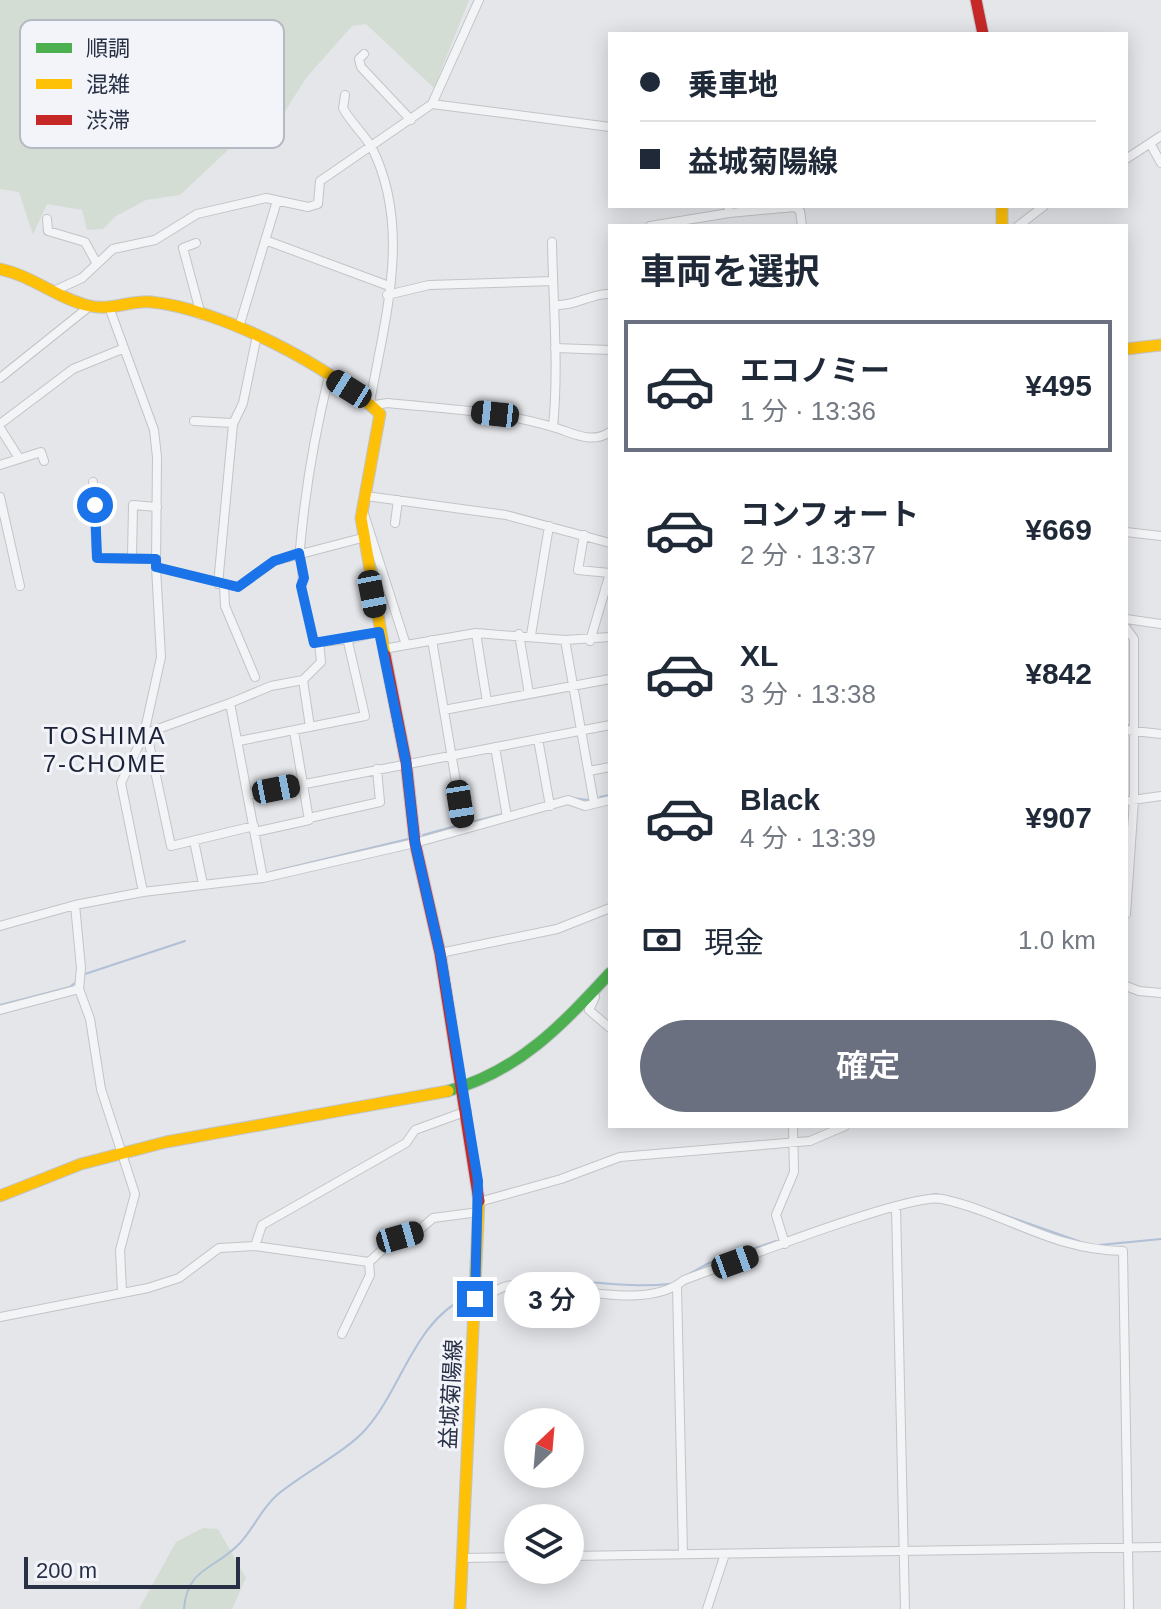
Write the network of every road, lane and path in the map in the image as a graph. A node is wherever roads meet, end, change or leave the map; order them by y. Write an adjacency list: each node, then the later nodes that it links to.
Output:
1 (479, 0): 6 (street)
2 (976, 0): 3 (main road)
3 (983, 32)
4 (364, 54): 7 (street)
5 (345, 95): 11 (street)
6 (432, 104): 7 (street); 8 (street)
7 (411, 120): 11 (street)
8 (608, 127)
9 (1161, 136): 10 (street)
10 (1151, 145): 12 (street); 13 (street)
11 (371, 146): 14 (street); 28 (street)
12 (1128, 158)
13 (1161, 163)
14 (277, 201): 21 (street); 24 (street)
15 (773, 208): 17 (street)
16 (1041, 208): 20 (street)
17 (728, 210): 19 (street)
18 (47, 219): 24 (street)
19 (660, 224)
20 (1021, 224)
21 (265, 240): 28 (street); 34 (street)
22 (552, 242): 26 (street)
23 (196, 243): 33 (street)
24 (97, 264): 27 (street)
25 (0, 269): 27 (main road)
26 (553, 281): 28 (street); 37 (street)
27 (56, 290): 31 (main road)
28 (388, 291): 43 (street)
29 (608, 294): 30 (street)
30 (559, 305)
31 (90, 306): 32 (main road); 42 (street)
32 (109, 307): 33 (main road); 38 (street)
33 (201, 315): 34 (main road)
34 (239, 327): 35 (main road)
35 (257, 335): 41 (main road); 45 (street)
36 (1161, 345): 39 (main road)
37 (555, 348): 40 (street); 47 (street)
38 (122, 349): 46 (street); 56 (street)
39 (1128, 349)
40 (608, 350)
41 (329, 376): 43 (main road); 65 (street)
42 (0, 378)
43 (372, 404): 47 (street); 53 (main road, 益城菊陽線)
44 (194, 421): 45 (street)
45 (233, 423): 70 (street)
46 (0, 426): 49 (street)
47 (553, 427): 48 (street)
48 (608, 433)
49 (19, 458): 50 (street); 51 (street)
50 (44, 461)
51 (0, 465)
52 (93, 482): 66 (street)
53 (366, 496): 55 (street); 57 (main road, 益城菊陽線)
54 (0, 497): 71 (street)
55 (398, 500): 58 (street); 59 (street)
56 (157, 507): 66 (street); 67 (street)
57 (363, 509): 63 (main road, 益城菊陽線); 85 (street)
58 (395, 523)
59 (549, 526): 61 (street); 78 (street)
60 (1128, 532): 62 (street)
61 (584, 535): 64 (street); 68 (street)
62 (1161, 536)
63 (362, 538): 65 (street); 75 (main road, 益城菊陽線)
64 (608, 542)
65 (299, 553): 70 (street); 84 (street)
66 (132, 558): 67 (street)
67 (156, 563): 70 (street); 101 (street)
68 (608, 573)
69 (608, 580): 83 (street)
70 (221, 585): 87 (street)
71 (20, 586)
72 (1128, 619): 73 (street)
73 (1161, 624)
74 (1128, 631): 98 (street)
75 (379, 632): 80 (street); 86 (main road, 益城菊陽線)
76 (476, 633): 77 (street); 81 (street); 92 (street)
77 (519, 634): 78 (street); 91 (street)
78 (531, 635): 82 (street)
79 (608, 637): 83 (street)
80 (349, 639): 84 (street); 96 (street)
81 (432, 640): 85 (street); 94 (street)
82 (565, 640): 83 (street); 90 (street)
83 (590, 641)
84 (319, 642): 89 (street)
85 (406, 645): 86 (street)
86 (383, 649): 106 (main road, 益城菊陽線)
87 (255, 677)
88 (608, 679): 90 (street)
89 (303, 680): 93 (street); 96 (street)
90 (573, 686): 91 (street); 97 (street)
91 (529, 694): 92 (street)
92 (487, 702): 94 (street)
93 (230, 703): 101 (street); 103 (street)
94 (444, 710): 105 (street)
95 (608, 725): 97 (street)
96 (310, 727): 99 (street)
97 (582, 730): 102 (street); 109 (street)
98 (1129, 730): 100 (street); 114 (street)
99 (294, 731): 103 (street); 110 (street)
100 (1161, 734)
101 (144, 735): 121 (street); 126 (street)
102 (538, 739): 104 (street); 116 (street)
103 (239, 741): 111 (street)
104 (495, 747): 105 (street); 117 (street)
105 (452, 755): 106 (street); 120 (street)
106 (406, 762): 108 (street); 122 (main road, 益城菊陽線)
107 (608, 767): 109 (street)
108 (377, 769): 110 (street); 118 (street)
109 (589, 771): 115 (street)
110 (303, 783): 111 (street); 118 (street)
111 (248, 795): 119 (street)
112 (1161, 796): 114 (street)
113 (608, 800): 115 (street)
114 (1130, 800): 123 (street)
115 (594, 803): 116 (street)
116 (550, 806): 117 (street)
117 (507, 817): 120 (street)
118 (309, 818): 119 (street)
119 (255, 829): 121 (street); 124 (street)
120 (464, 829): 122 (street)
121 (194, 841): 125 (street)
122 (415, 843): 124 (street); 130 (main road, 益城菊陽線)
123 (1128, 857)
124 (263, 878): 125 (street)
125 (203, 884): 126 (street)
126 (143, 892): 127 (street)
127 (75, 905): 129 (street); 133 (street)
128 (608, 909): 130 (street)
129 (0, 926)
130 (440, 953): 138 (main road, 益城菊陽線)
131 (608, 975): 135 (main road)
132 (1128, 987): 134 (street)
133 (79, 989): 136 (street); 143 (street)
134 (1161, 993)
135 (590, 994): 137 (street); 138 (main road)
136 (0, 1010)
137 (608, 1026)
138 (460, 1086): 139 (main road, 益城菊陽線); 143 (main road)
139 (467, 1111): 145 (main road, 益城菊陽線); 148 (street)
140 (793, 1128): 142 (street)
141 (840, 1128): 142 (street)
142 (795, 1141): 145 (street); 147 (street)
143 (121, 1154): 144 (main road); 151 (street)
144 (0, 1196)
145 (479, 1207): 149 (street); 152 (main road, 益城菊陽線)
146 (896, 1207): 147 (street); 156 (street); 157 (street)
147 (784, 1240): 150 (street)
148 (255, 1246): 149 (street); 151 (street)
149 (369, 1262): 154 (street)
150 (677, 1286): 152 (street); 158 (street)
151 (122, 1291): 153 (street)
152 (475, 1297): 162 (main road, 益城菊陽線)
153 (0, 1317)
154 (342, 1334)
155 (1161, 1547): 156 (street)
156 (1127, 1548): 157 (street); 166 (street)
157 (905, 1551): 159 (street); 165 (street)
158 (683, 1554): 159 (street); 160 (street)
159 (725, 1554): 164 (street)
160 (584, 1556)
161 (504, 1557): 162 (street)
162 (462, 1558): 163 (main road, 益城菊陽線)
163 (460, 1609)
164 (707, 1609)
165 (905, 1609)
166 (1129, 1609)

